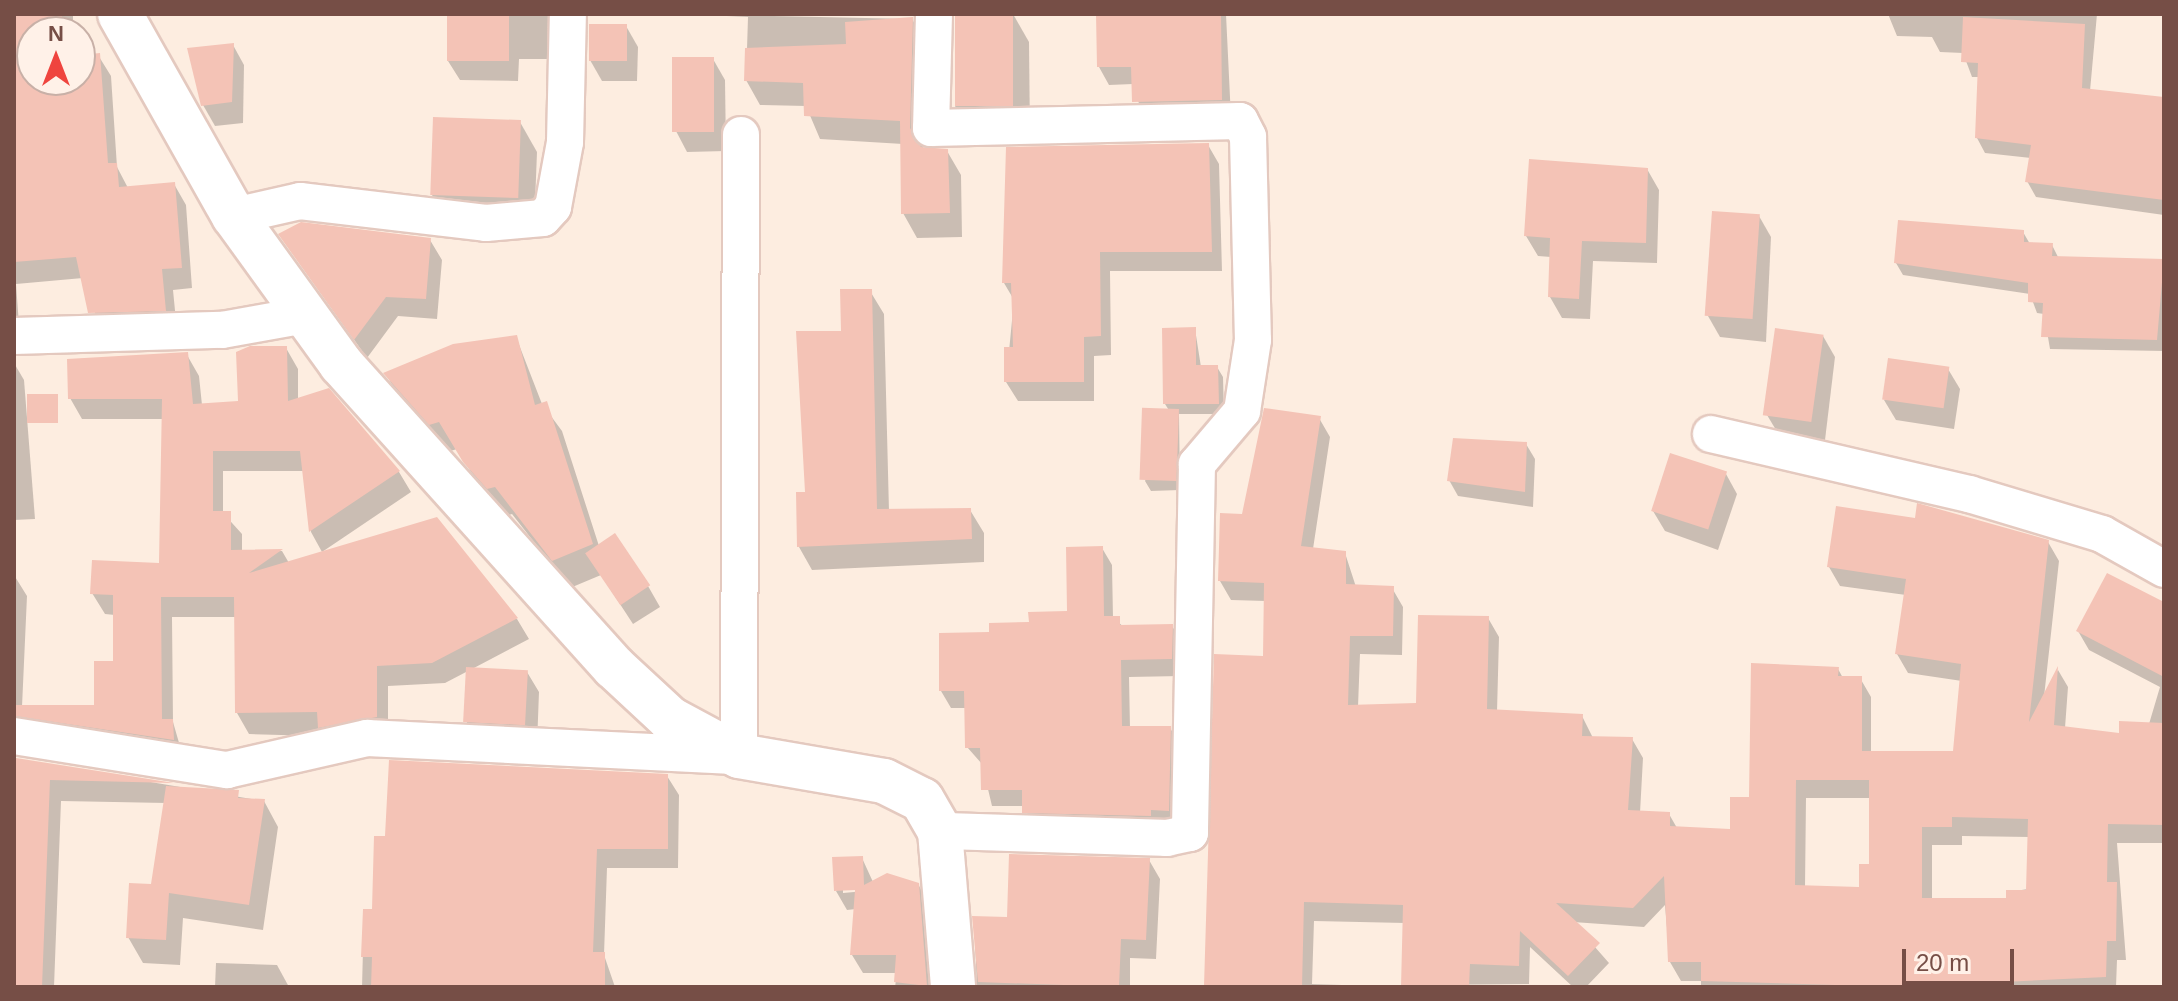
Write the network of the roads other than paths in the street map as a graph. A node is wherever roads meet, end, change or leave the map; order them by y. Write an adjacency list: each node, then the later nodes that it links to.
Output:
1 (120, 14): 5 (street)
2 (568, 14): 5 (street)
3 (934, 14): 12 (street)
4 (741, 135): 11 (street)
5 (234, 216): 6 (street)
6 (306, 315): 7 (street); 11 (street)
7 (14, 336)
8 (1711, 434): 9 (street)
9 (2164, 569)
10 (14, 736): 11 (street)
11 (739, 756): 12 (street)
12 (940, 831): 13 (street)
13 (953, 987)

